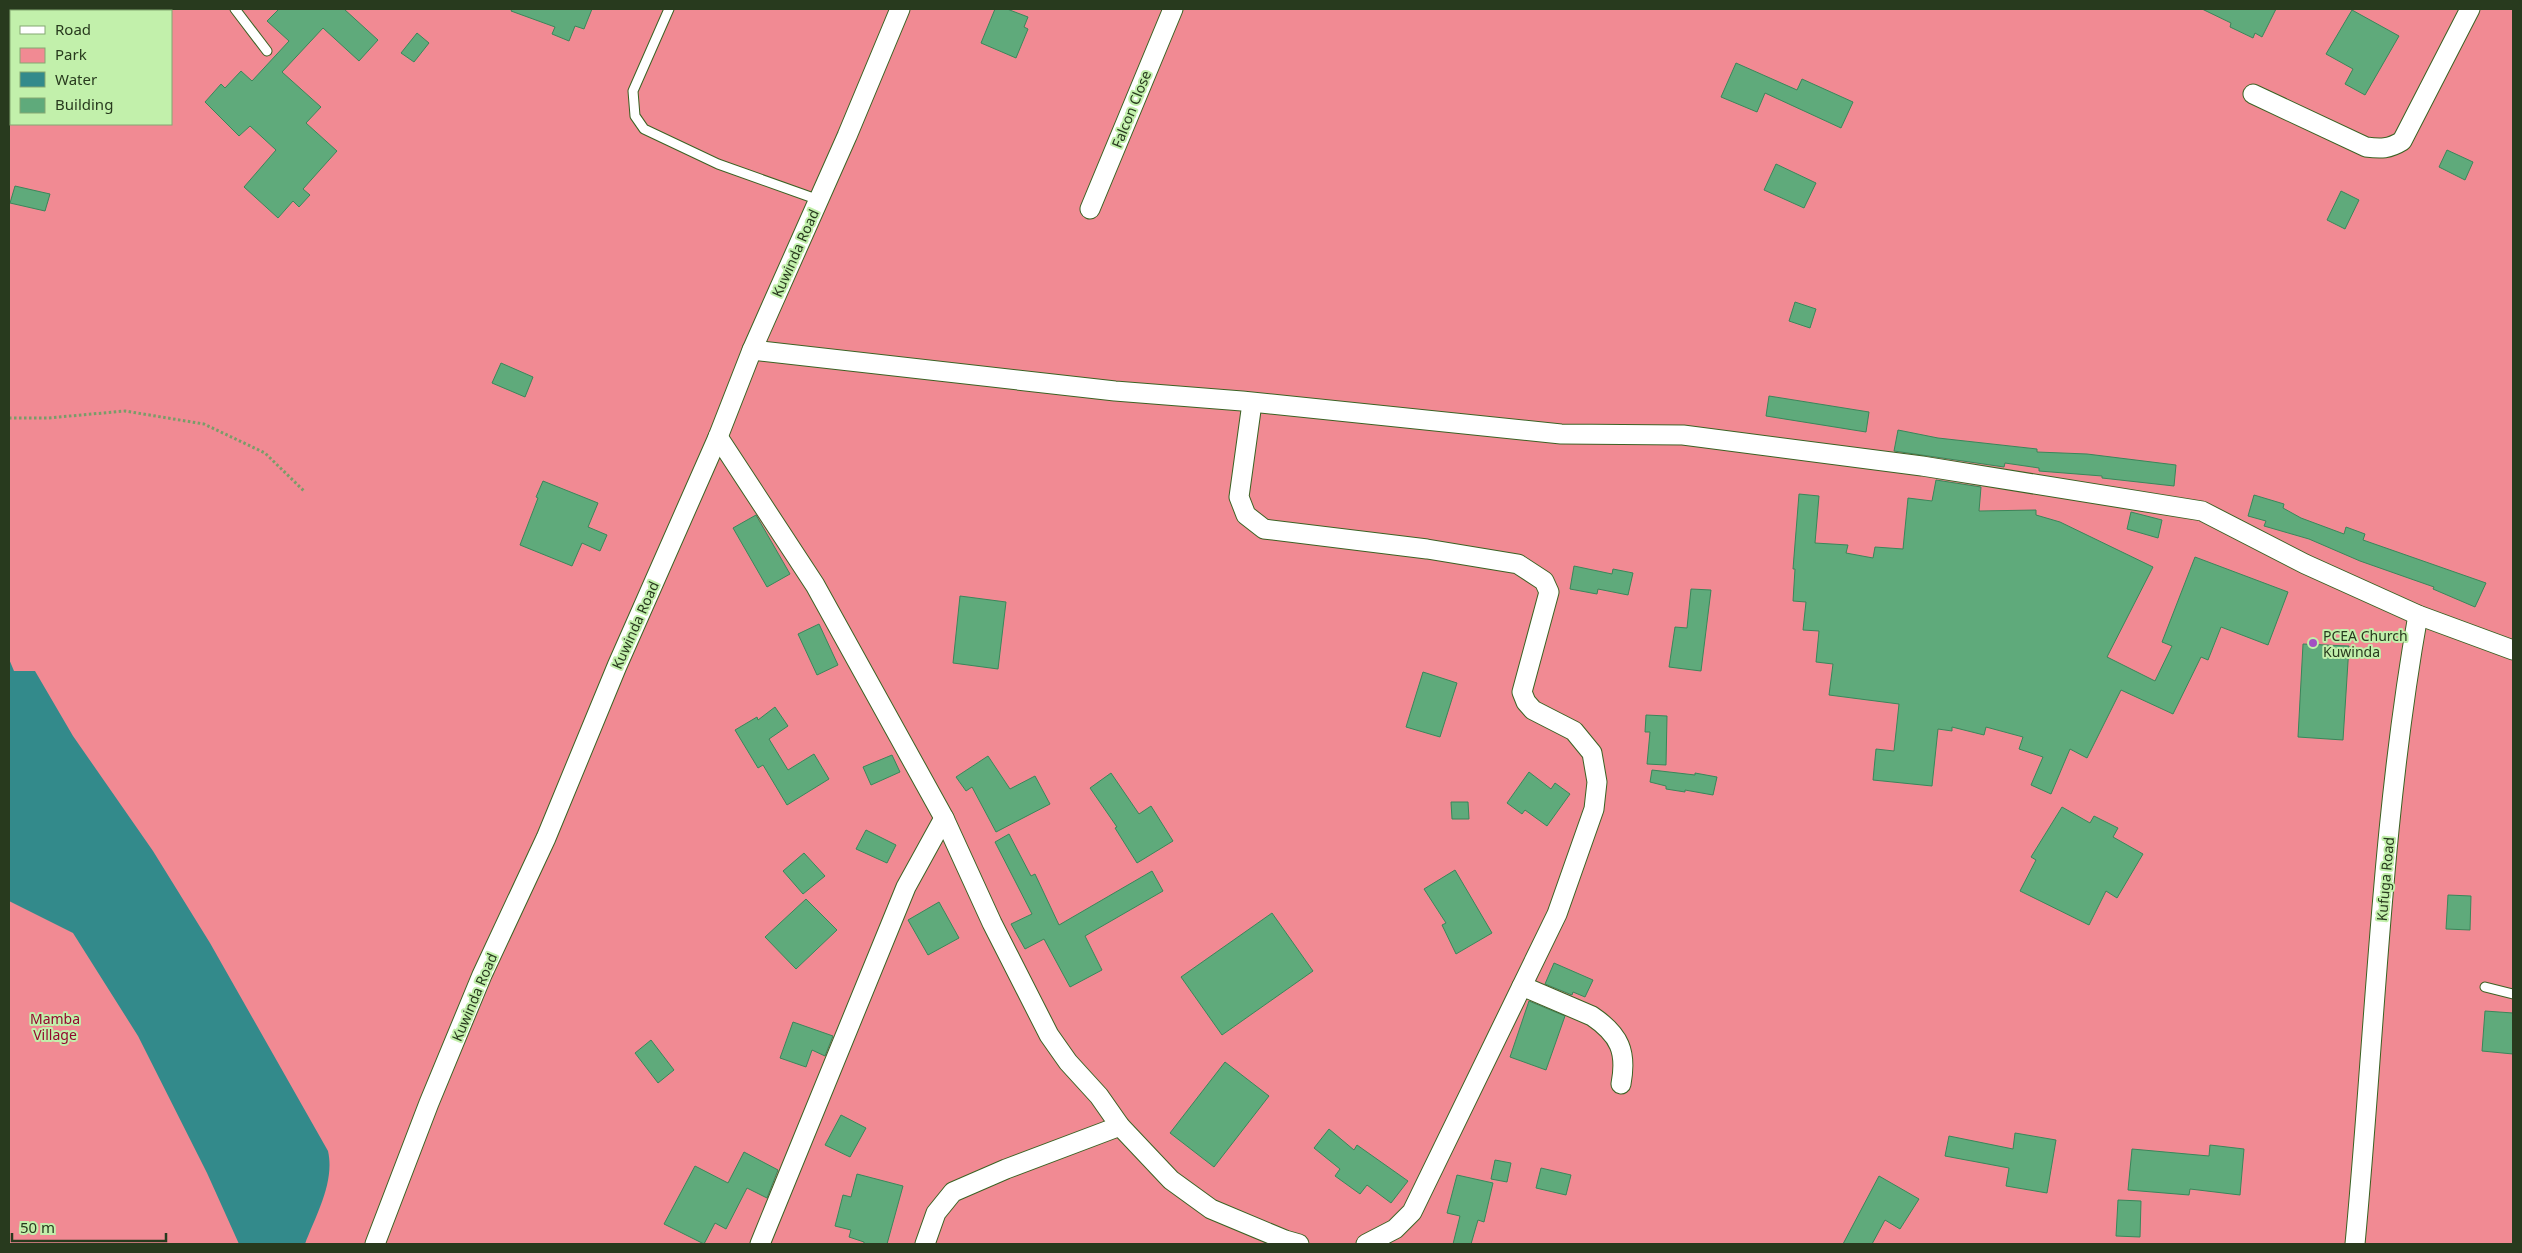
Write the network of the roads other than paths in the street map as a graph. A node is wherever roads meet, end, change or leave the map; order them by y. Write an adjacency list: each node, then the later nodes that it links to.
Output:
1 (236, 9): 6 (lane)
2 (669, 9): 8 (lane)
3 (900, 9): 8 (street, Kuwinda Road)
4 (1173, 9): 9 (street, Falcon Close)
5 (2470, 9): 7 (street)
6 (267, 51)
7 (2253, 94)
8 (818, 200): 10 (street, Kuwinda Road)
9 (1090, 209)
10 (752, 350): 11 (street); 12 (street, Kuwinda Road)
11 (1252, 403): 13 (street); 16 (street)
12 (718, 437): 15 (street); 21 (street, Kuwinda Road)
13 (2418, 615): 14 (street); 26 (street, Kufuga Road)
14 (2513, 650)
15 (944, 818): 20 (street); 22 (street)
16 (1522, 986): 19 (street); 25 (street)
17 (2485, 987): 18 (lane)
18 (2513, 994)
19 (1621, 1084)
20 (1120, 1126): 23 (street); 24 (street)
21 (375, 1244)
22 (760, 1244)
23 (925, 1244)
24 (1299, 1244)
25 (1366, 1244)
26 (2355, 1244)

